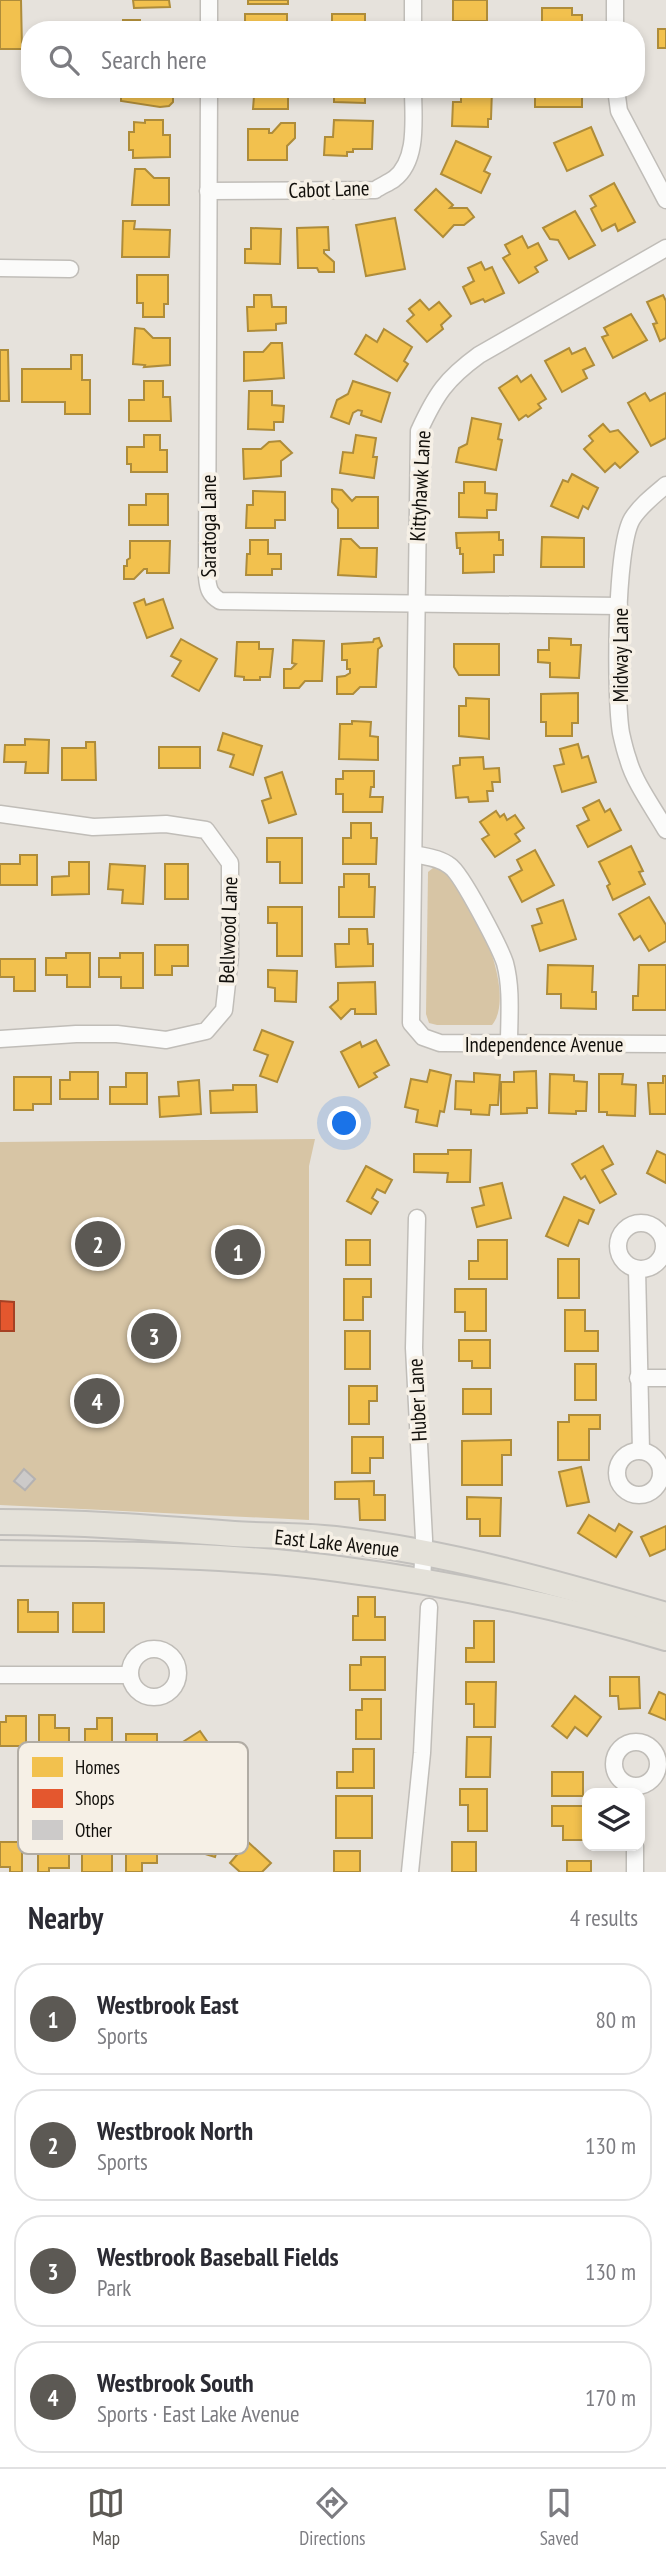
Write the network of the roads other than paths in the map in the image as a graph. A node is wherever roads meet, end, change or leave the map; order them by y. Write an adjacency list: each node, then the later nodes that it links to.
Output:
1 (209, 0): 4 (street)
2 (413, 0): 5 (street)
3 (615, 0): 6 (street)
4 (209, 21)
5 (413, 21)
6 (615, 21)
7 (209, 98): 10 (street, Saratoga Lane)
8 (413, 98): 10 (street, Cabot Lane)
9 (617, 98): 11 (street)
10 (208, 191): 16 (street, Saratoga Lane)
11 (666, 200)
12 (666, 248): 16 (street, Kittyhawk Lane)
13 (0, 268): 14 (street)
14 (70, 269)
15 (666, 485): 17 (street, Midway Lane)
16 (416, 604): 17 (street, Saratoga Lane); 20 (street, Kittyhawk Lane)
17 (619, 606): 19 (street, Midway Lane)
18 (0, 814): 22 (street, Bellwood Lane)
19 (666, 830)
20 (414, 854): 21 (street, Kittyhawk Lane); 23 (street)
21 (423, 1037): 23 (street, Independence Avenue)
22 (0, 1040)
23 (509, 1044): 24 (street, Independence Avenue)
24 (666, 1044)
25 (417, 1218): 32 (street, Huber Lane)
26 (637, 1269): 27 (street)
27 (638, 1378): 28 (street); 29 (street)
28 (666, 1378)
29 (641, 1451)
30 (0, 1522): 32 (main road, East Lake Avenue)
31 (0, 1553): 33 (main road, East Lake Avenue)
32 (425, 1553): 33 (street, Huber Lane); 35 (main road, East Lake Avenue)
33 (422, 1583): 36 (main road, East Lake Avenue)
34 (429, 1607): 43 (street)
35 (666, 1615)
36 (666, 1638)
37 (0, 1675): 38 (street)
38 (130, 1675)
39 (662, 1771): 40 (street); 41 (street)
40 (633, 1788)
41 (639, 1788)
42 (635, 1851): 44 (street)
43 (410, 1872)
44 (635, 1872)

